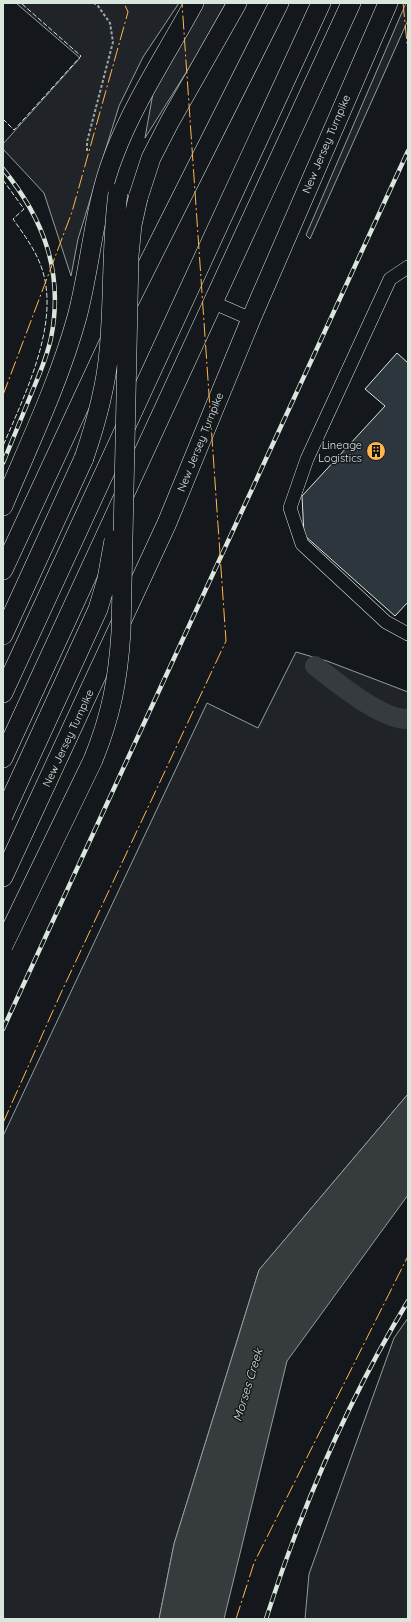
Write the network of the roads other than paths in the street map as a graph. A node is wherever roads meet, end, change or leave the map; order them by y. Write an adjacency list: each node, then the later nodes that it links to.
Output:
1 (194, 3): 7 (highway)
2 (237, 3): 11 (highway, bridge)
3 (279, 3): 13 (highway)
4 (321, 3): 16 (highway)
5 (351, 3): 9 (highway)
6 (388, 3): 10 (highway, New Jersey Turnpike)
7 (159, 66): 12 (highway); 15 (highway, bridge)
8 (408, 267): 14 (lane)
9 (212, 302): 10 (lane); 17 (highway)
10 (251, 319): 19 (highway, New Jersey Turnpike)
11 (124, 453): 18 (highway, bridge); 20 (highway, bridge)
12 (3, 506)
13 (3, 570)
14 (408, 634)
15 (3, 635)
16 (3, 693)
17 (3, 758)
18 (3, 816)
19 (3, 877)
20 (3, 946)

